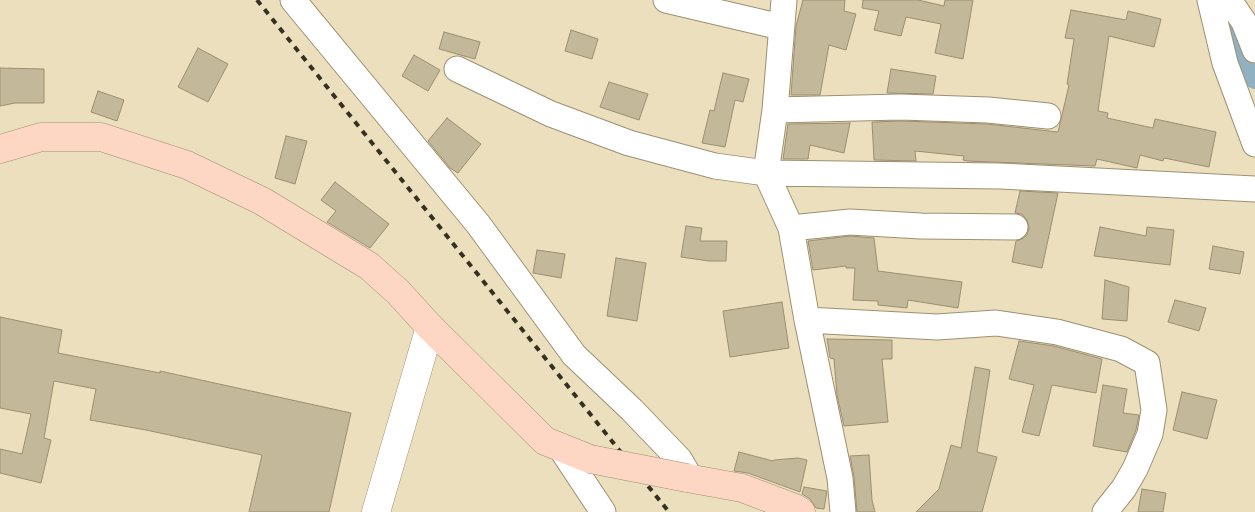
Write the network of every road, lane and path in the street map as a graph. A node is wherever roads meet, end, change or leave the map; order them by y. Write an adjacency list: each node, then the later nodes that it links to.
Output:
1 (293, 0): 20 (street)
2 (666, 0): 6 (street)
3 (784, 0): 6 (street)
4 (1210, 0): 11 (street)
5 (1229, 0): 7 (street)
6 (781, 27): 9 (street)
7 (1255, 50)
8 (457, 68): 13 (street)
9 (775, 110): 10 (street); 13 (street)
10 (1048, 116)
11 (1255, 144)
12 (0, 149): 18 (main road)
13 (766, 173): 14 (street); 16 (street)
14 (1255, 189)
15 (1015, 227): 16 (street)
16 (791, 228): 17 (street)
17 (807, 320): 24 (street); 25 (street)
18 (430, 327): 19 (main road); 21 (street)
19 (560, 447): 20 (main road, bridge); 22 (street)
20 (689, 478): 23 (main road)
21 (376, 512)
22 (603, 512)
23 (801, 512)
24 (843, 512)
25 (1105, 512)

